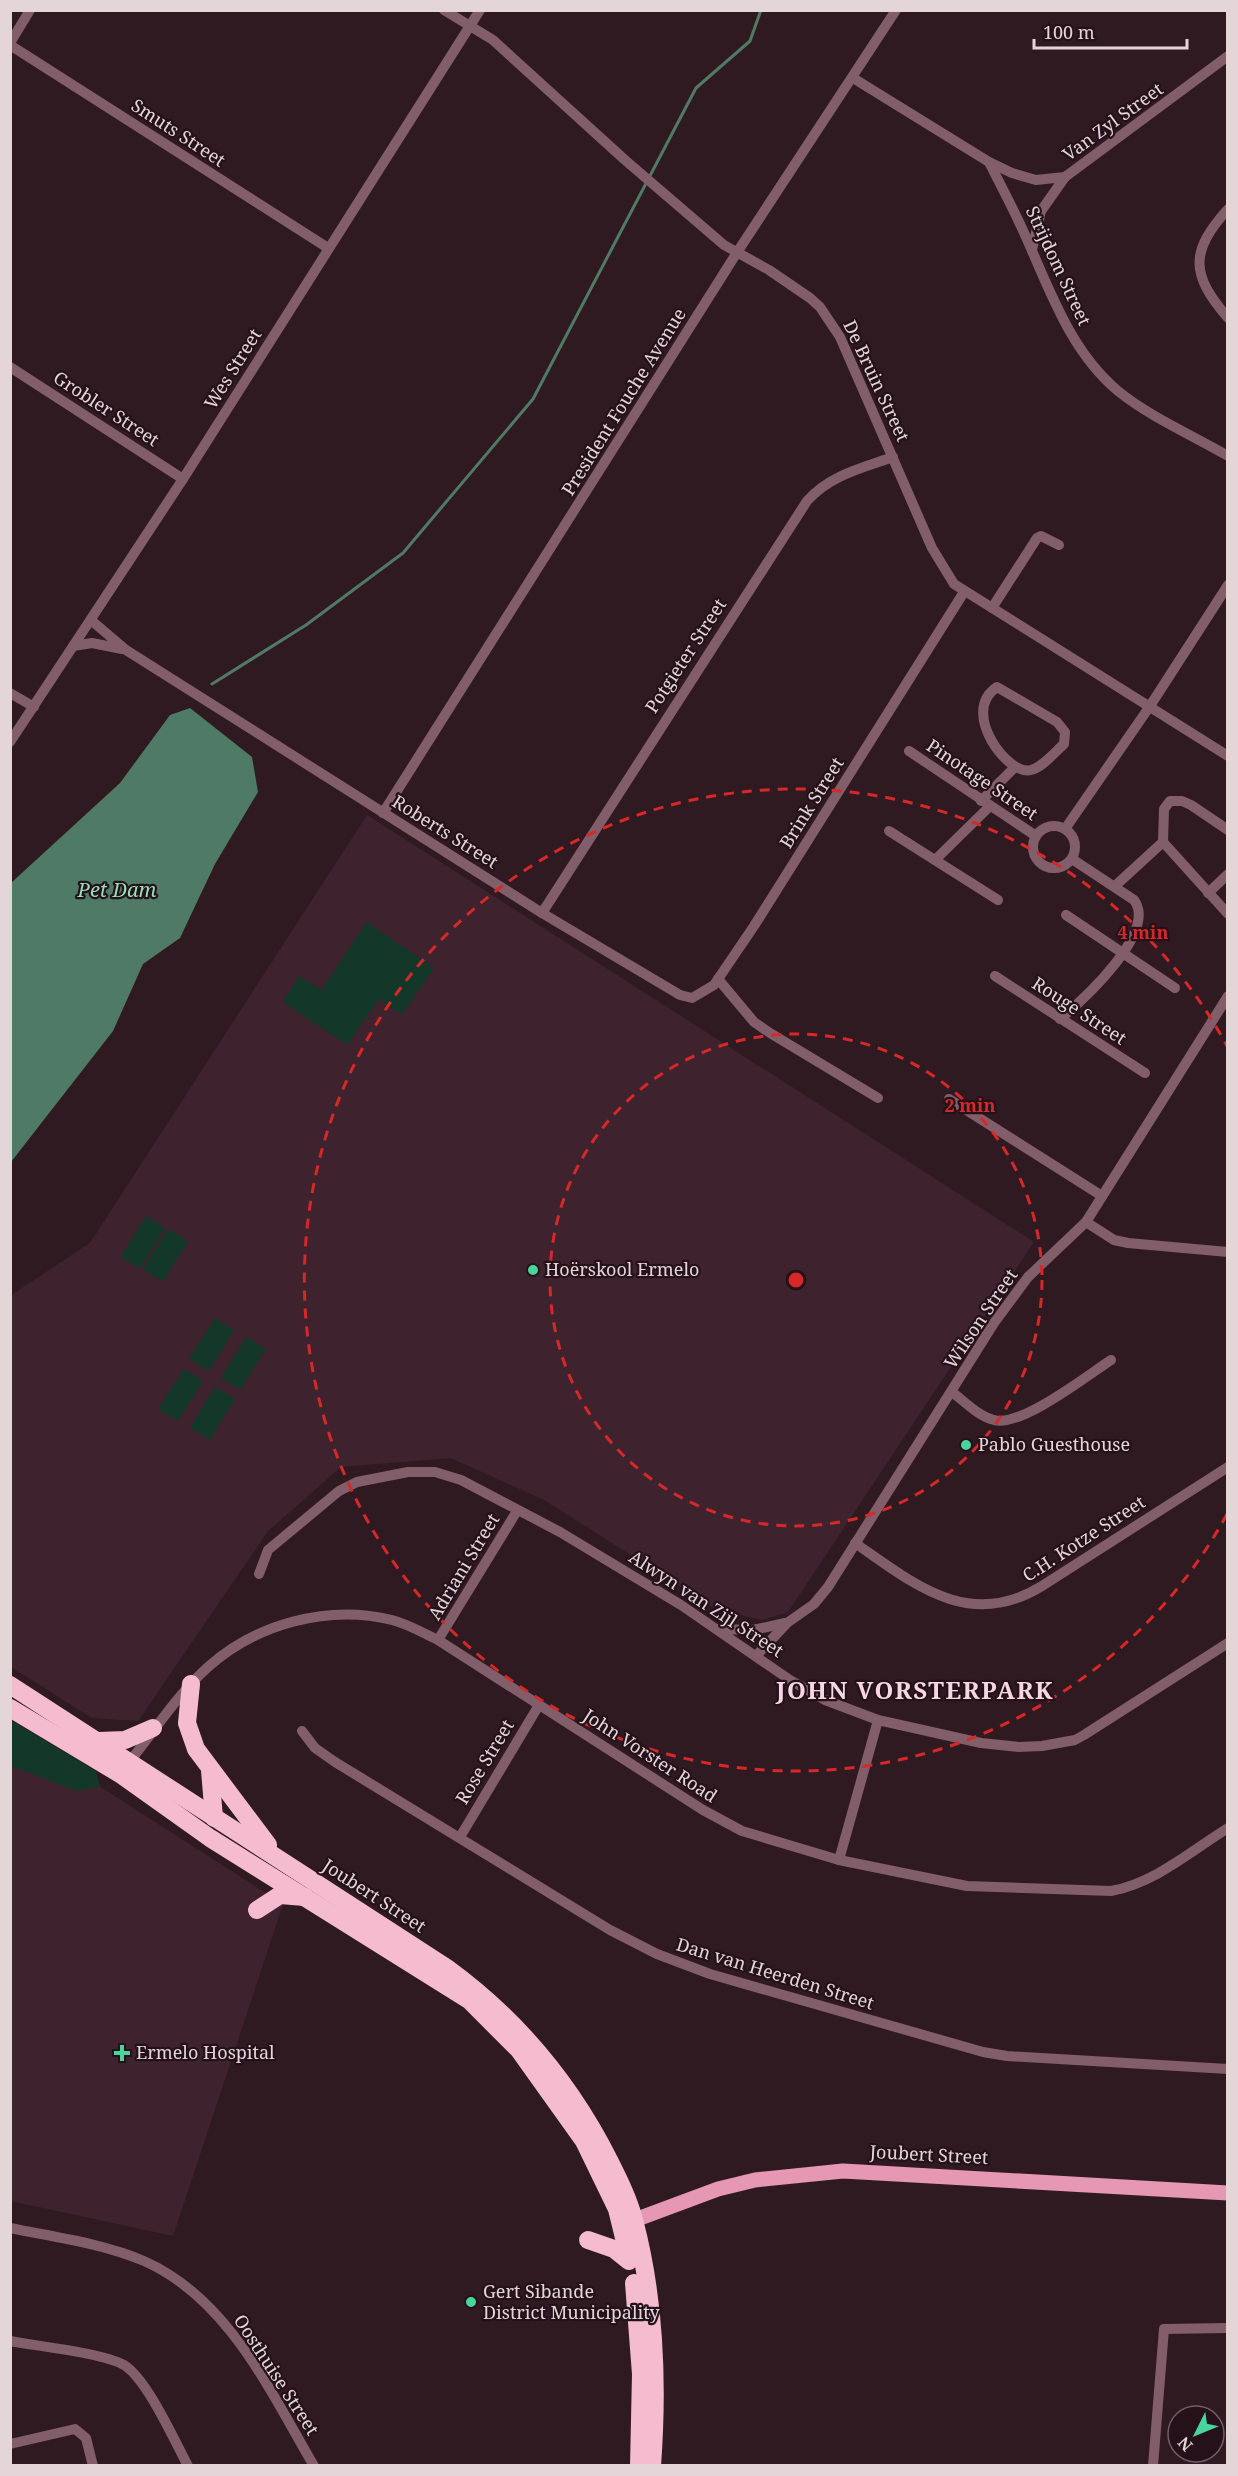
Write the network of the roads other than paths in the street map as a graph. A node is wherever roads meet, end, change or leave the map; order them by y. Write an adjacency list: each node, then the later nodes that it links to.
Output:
1 (30, 10): 6 (street)
2 (444, 10): 5 (street, De Bruin Street)
3 (480, 10): 5 (street, Wes Street)
4 (896, 10): 8 (street, President Fouche Avenue)
5 (469, 27): 12 (street, Wes Street); 14 (street, De Bruin Street)
6 (10, 44): 12 (street, Smuts Street)
7 (1227, 56): 10 (street, Van Zyl Street)
8 (853, 78): 9 (street, Van Zyl Street); 14 (street, President Fouche Avenue)
9 (989, 162): 10 (street, Van Zyl Street); 13 (street, Strijdom Street)
10 (1065, 177): 13 (street)
11 (1227, 209): 15 (street)
12 (328, 248): 19 (street, Wes Street)
13 (1032, 251): 17 (street, Strijdom Street)
14 (736, 254): 18 (street, De Bruin Street); 35 (street, President Fouche Avenue)
15 (1227, 318)
16 (10, 367): 19 (street, Grobler Street)
17 (1227, 456)
18 (893, 457): 22 (street, De Bruin Street); 47 (street, Potgieter Street)
19 (183, 479): 24 (street, Wes Street)
20 (1059, 545): 23 (street)
21 (1227, 585): 28 (street)
22 (964, 592): 23 (street, De Bruin Street); 52 (street, Brink Street)
23 (992, 608): 28 (street, De Bruin Street)
24 (92, 621): 25 (street, Wes Street); 26 (street)
25 (73, 646): 26 (street); 29 (street, Wes Street)
26 (126, 650): 35 (street, Roberts Street)
27 (10, 693): 29 (street)
28 (1150, 706): 32 (street, De Bruin Street); 36 (street)
29 (34, 707): 30 (street, Wes Street)
30 (10, 742)
31 (909, 751): 34 (street, Pinotage Street)
32 (1227, 756)
33 (1015, 767): 33 (street); 34 (street)
34 (985, 804): 39 (street, Pinotage Street); 42 (street)
35 (383, 813): 47 (street, Roberts Street)
36 (1065, 829): 39 (street); 41 (street)
37 (1227, 830): 40 (street)
38 (889, 831): 42 (street)
39 (1036, 836): 41 (street)
40 (1163, 842): 44 (street); 45 (street)
41 (1072, 859): 44 (street)
42 (935, 860): 46 (street)
43 (1227, 874): 45 (street)
44 (1115, 886): 50 (street)
45 (1208, 893): 48 (street)
46 (998, 900)
47 (542, 913): 53 (street, Roberts Street)
48 (1227, 914)
49 (1066, 915): 50 (street)
50 (1122, 953): 54 (street); 57 (street)
51 (994, 976): 57 (street, Rouge Street)
52 (718, 979): 53 (street, Brink Street); 59 (street)
53 (667, 987)
54 (1175, 988)
55 (1227, 996): 56 (street, Wilson Street)
56 (1224, 1008): 61 (street, Wilson Street)
57 (1060, 1019): 58 (street, Rouge Street)
58 (1145, 1073)
59 (878, 1098)
60 (949, 1099): 61 (street)
61 (1102, 1196): 62 (street, Wilson Street)
62 (1086, 1222): 63 (street); 65 (street, Wilson Street)
63 (1227, 1252)
64 (1111, 1360): 65 (street)
65 (952, 1392): 68 (street, Wilson Street)
66 (1227, 1467): 68 (street, C.H. Kotze Street)
67 (517, 1510): 69 (street, Alwyn van Zijl Street); 71 (street, Alwyn van Zijl Street); 72 (street, Adriani Street)
68 (855, 1543): 70 (street, Wilson Street)
69 (259, 1574)
70 (787, 1623): 71 (street); 74 (street, Wilson Street)
71 (717, 1629): 74 (street, Alwyn van Zijl Street)
72 (438, 1640): 75 (street, John Vorster Road); 77 (street, John Vorster Road)
73 (1227, 1642): 79 (street, Alwyn van Zijl Street)
74 (757, 1655): 79 (street, Alwyn van Zijl Street)
75 (191, 1684): 80 (street, John Vorster Road); 84 (highway)
76 (10, 1685): 82 (highway, Joubert Street)
77 (539, 1705): 87 (street, Rose Street); 89 (street, John Vorster Road)
78 (10, 1708): 83 (highway, Joubert Street)
79 (878, 1720): 89 (street)
80 (153, 1728): 82 (highway); 83 (street, John Vorster Road)
81 (302, 1731): 87 (street, Dan van Heerden Street)
82 (99, 1741): 83 (highway, Joubert Street)
83 (125, 1768): 85 (highway, Joubert Street); 90 (highway, Joubert Street)
84 (210, 1770): 85 (highway); 88 (highway)
85 (214, 1818): 88 (highway, Joubert Street)
86 (1227, 1828): 89 (street, John Vorster Road)
87 (460, 1837): 92 (street, Dan van Heerden Street)
88 (276, 1855): 94 (highway, Joubert Street)
89 (839, 1860)
90 (307, 1898): 91 (highway); 94 (highway, Joubert Street)
91 (257, 1910)
92 (1227, 2069)
93 (1227, 2193): 94 (main road, Joubert Street)
94 (628, 2222): 97 (highway); 105 (highway)
95 (10, 2228): 103 (street, Oosthuise Street)
96 (588, 2240): 97 (highway)
97 (629, 2261): 104 (highway)
98 (1227, 2328): 106 (street)
99 (10, 2341): 102 (street)
100 (10, 2444): 101 (street)
101 (93, 2466)
102 (188, 2466)
103 (314, 2466)
104 (639, 2466)
105 (652, 2466)
106 (1153, 2466)

